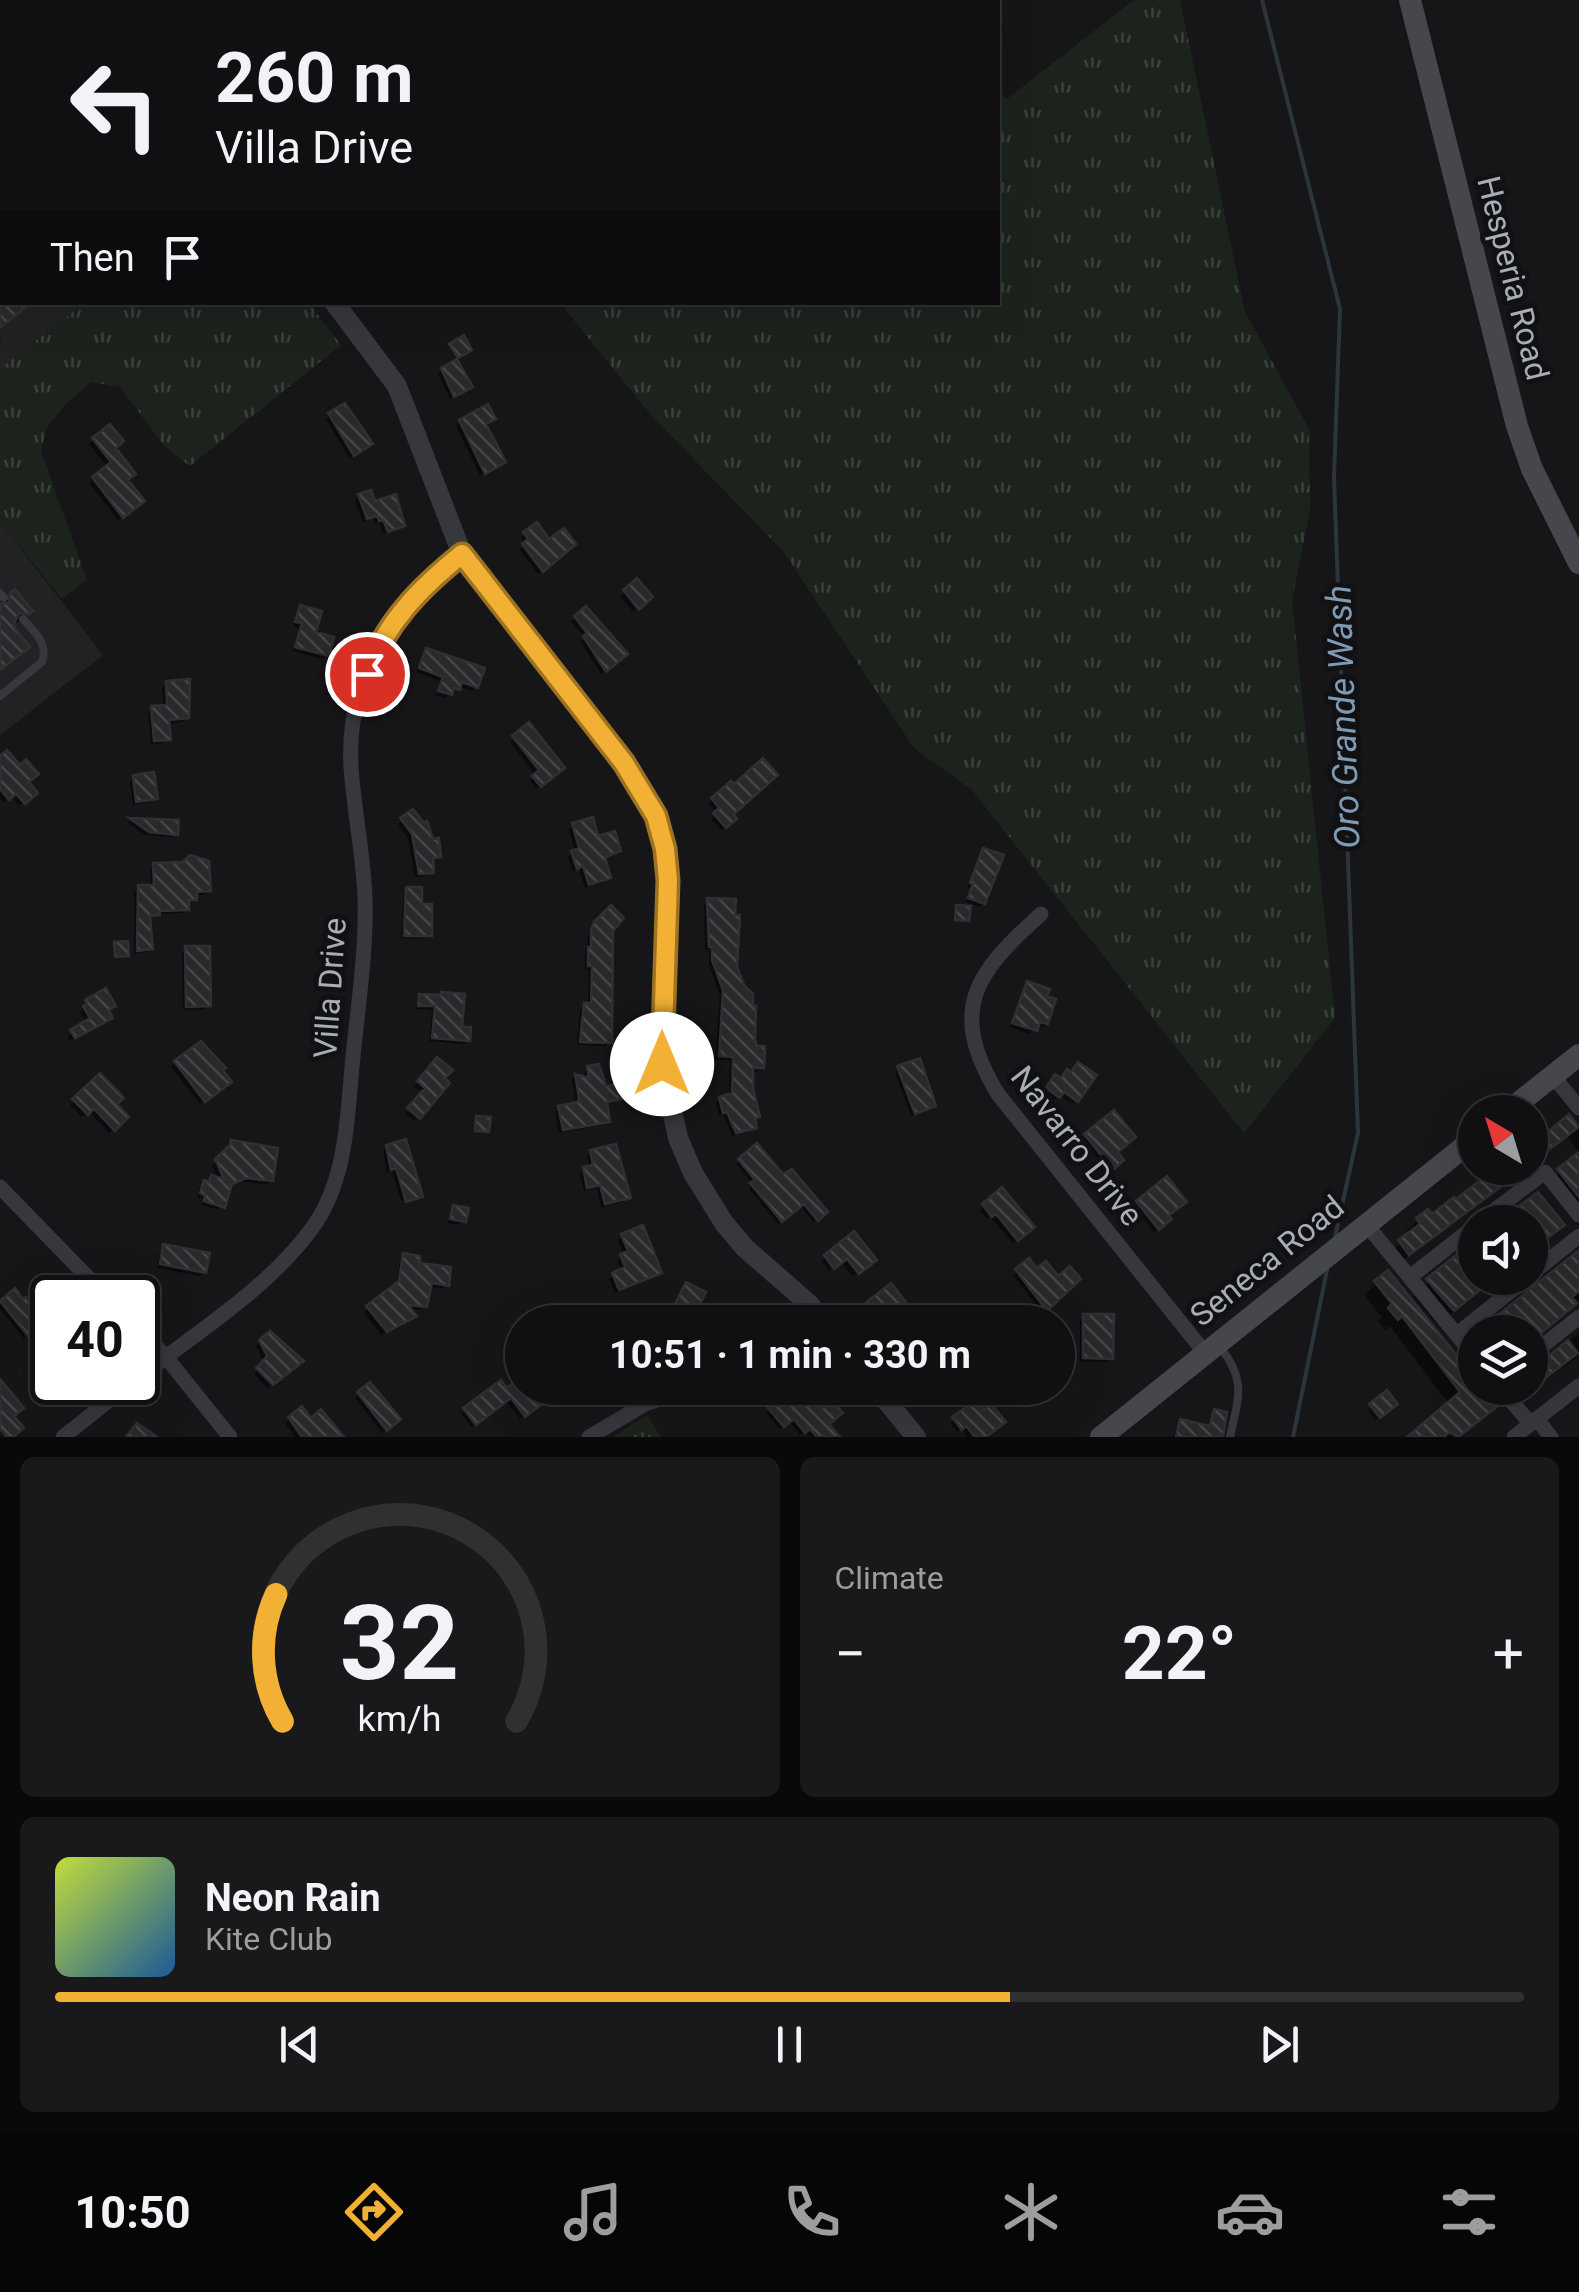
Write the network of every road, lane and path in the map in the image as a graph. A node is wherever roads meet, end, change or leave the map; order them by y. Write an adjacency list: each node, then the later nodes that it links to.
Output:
1 (1410, 0): 4 (main road, Hesperia Road)
2 (336, 305): 3 (street)
3 (462, 554): 23 (street); 29 (street, Villa Drive)
4 (1579, 563)
5 (23, 619): 6 (lane)
6 (0, 696)
7 (1042, 914): 27 (street, Navarro Drive)
8 (1579, 1056): 9 (main road)
9 (1552, 1076): 10 (main road); 11 (street)
10 (1528, 1095)
11 (1579, 1108)
12 (1458, 1151): 16 (main road, Seneca Road)
13 (0, 1187): 20 (street)
14 (1502, 1205): 15 (street)
15 (1579, 1216)
16 (1364, 1225): 21 (street); 27 (main road, Seneca Road)
17 (1579, 1236): 19 (street)
18 (1458, 1239): 21 (street)
19 (1548, 1261)
20 (86, 1275)
21 (1410, 1277): 25 (street)
22 (1505, 1295): 25 (street)
23 (805, 1305)
24 (1579, 1317): 26 (street)
25 (1457, 1334)
26 (1548, 1342)
27 (1211, 1348): 41 (main road, Seneca Road); 42 (lane)
28 (160, 1350): 29 (street)
29 (166, 1356): 30 (street, Villa Drive); 38 (street)
30 (160, 1361)
31 (1579, 1386): 36 (street)
32 (104, 1405): 37 (street, Villa Drive)
33 (642, 1405): 39 (street)
34 (890, 1405): 40 (street)
35 (1517, 1405): 36 (street)
36 (1534, 1422): 43 (street); 44 (street)
37 (64, 1437)
38 (230, 1437)
39 (590, 1437)
40 (916, 1437)
41 (1100, 1437)
42 (1230, 1437)
43 (1514, 1437)
44 (1551, 1437)

